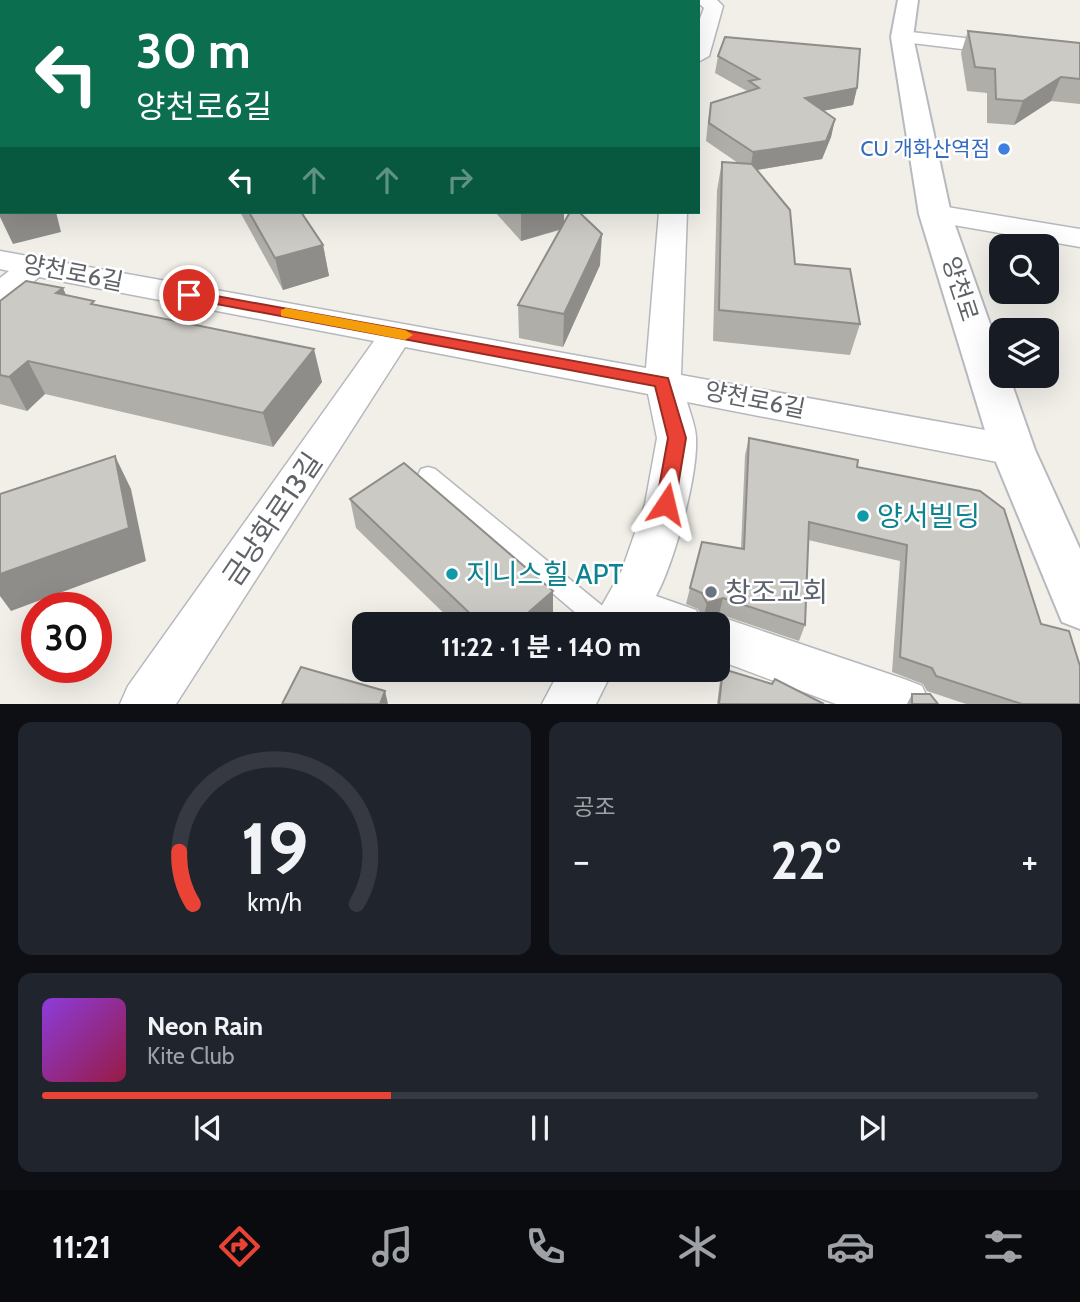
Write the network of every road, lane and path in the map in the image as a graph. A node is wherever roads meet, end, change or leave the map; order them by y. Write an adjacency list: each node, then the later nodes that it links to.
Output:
1 (704, 0): 4 (street)
2 (908, 0): 3 (main road, 양천로)
3 (902, 37): 5 (street); 7 (main road, 양천로)
4 (700, 50)
5 (1080, 57)
6 (673, 214): 12 (street)
7 (935, 214): 8 (street); 13 (main road, 양천로)
8 (1080, 238)
9 (17, 263): 10 (street); 11 (street, 양천로6길)
10 (0, 295)
11 (397, 334): 12 (street, 양천로6길); 20 (street, 금낭화로13길)
12 (663, 382): 13 (street, 양천로6길); 17 (street)
13 (1013, 450): 15 (main road, 양천로)
14 (428, 475): 16 (lane)
15 (1080, 606)
16 (608, 612)
17 (620, 612)
18 (730, 642): 22 (street)
19 (581, 682): 21 (street)
20 (146, 704)
21 (568, 704)
22 (904, 704)

